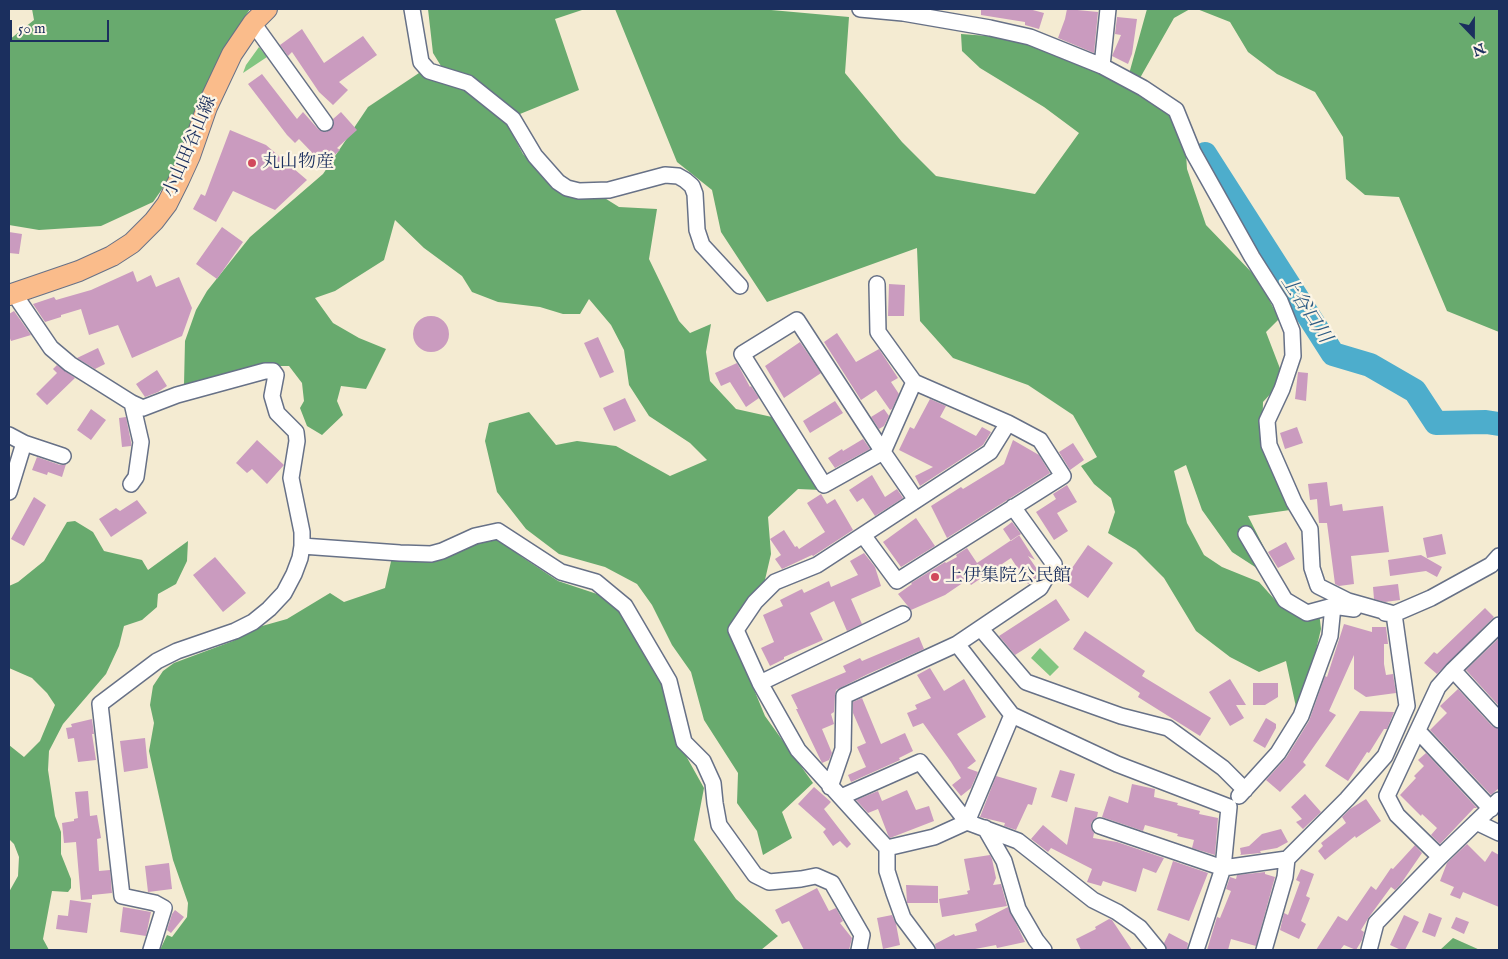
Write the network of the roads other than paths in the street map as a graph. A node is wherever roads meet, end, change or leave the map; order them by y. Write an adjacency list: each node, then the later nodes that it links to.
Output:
1 (267, 9): 6 (main road, 小山田谷山線)
2 (412, 9): 10 (street)
3 (860, 9): 5 (street)
4 (1108, 9): 7 (street)
5 (903, 11): 7 (street)
6 (253, 23): 8 (street); 11 (main road, 小山田谷山線)
7 (1102, 66): 29 (street)
8 (325, 123)
9 (877, 284): 12 (street)
10 (740, 286)
11 (12, 294): 13 (street)
12 (914, 382): 14 (street); 17 (street)
13 (132, 404): 19 (street); 25 (street)
14 (1008, 423): 21 (street); 22 (street)
15 (9, 435): 16 (street)
16 (24, 443): 18 (street); 20 (street)
17 (883, 452): 17 (street); 21 (street)
18 (63, 456)
19 (131, 484)
20 (9, 492)
21 (916, 500): 24 (street)
22 (1014, 507): 24 (street); 31 (street)
23 (1246, 534): 27 (street)
24 (863, 535): 34 (street)
25 (302, 546): 51 (street); 52 (street)
26 (1499, 556): 29 (street)
27 (1333, 606): 29 (street); 38 (street)
28 (903, 614): 34 (street)
29 (1394, 614): 49 (street)
30 (1499, 626): 33 (street)
31 (981, 629): 32 (street); 38 (street)
32 (957, 644): 35 (street); 39 (street)
33 (1453, 670): 36 (street); 37 (street)
34 (760, 683): 39 (street)
35 (1012, 715): 41 (street); 42 (street)
36 (1499, 720)
37 (1418, 731): 40 (street); 48 (street)
38 (1245, 790): 41 (street)
39 (835, 792): 42 (street); 47 (street)
40 (1495, 805): 43 (street)
41 (1229, 807): 50 (street)
42 (967, 822): 45 (street); 47 (street)
43 (1476, 822): 46 (street); 48 (street)
44 (1100, 826): 50 (street)
45 (985, 828): 54 (street); 55 (street)
46 (1499, 833)
47 (887, 848): 53 (street)
48 (1440, 856): 58 (street)
49 (1287, 858): 50 (street); 57 (street)
50 (1223, 868): 56 (street)
51 (151, 950)
52 (859, 950)
53 (927, 950)
54 (1044, 950)
55 (1158, 950)
56 (1196, 950)
57 (1264, 950)
58 (1369, 950)

